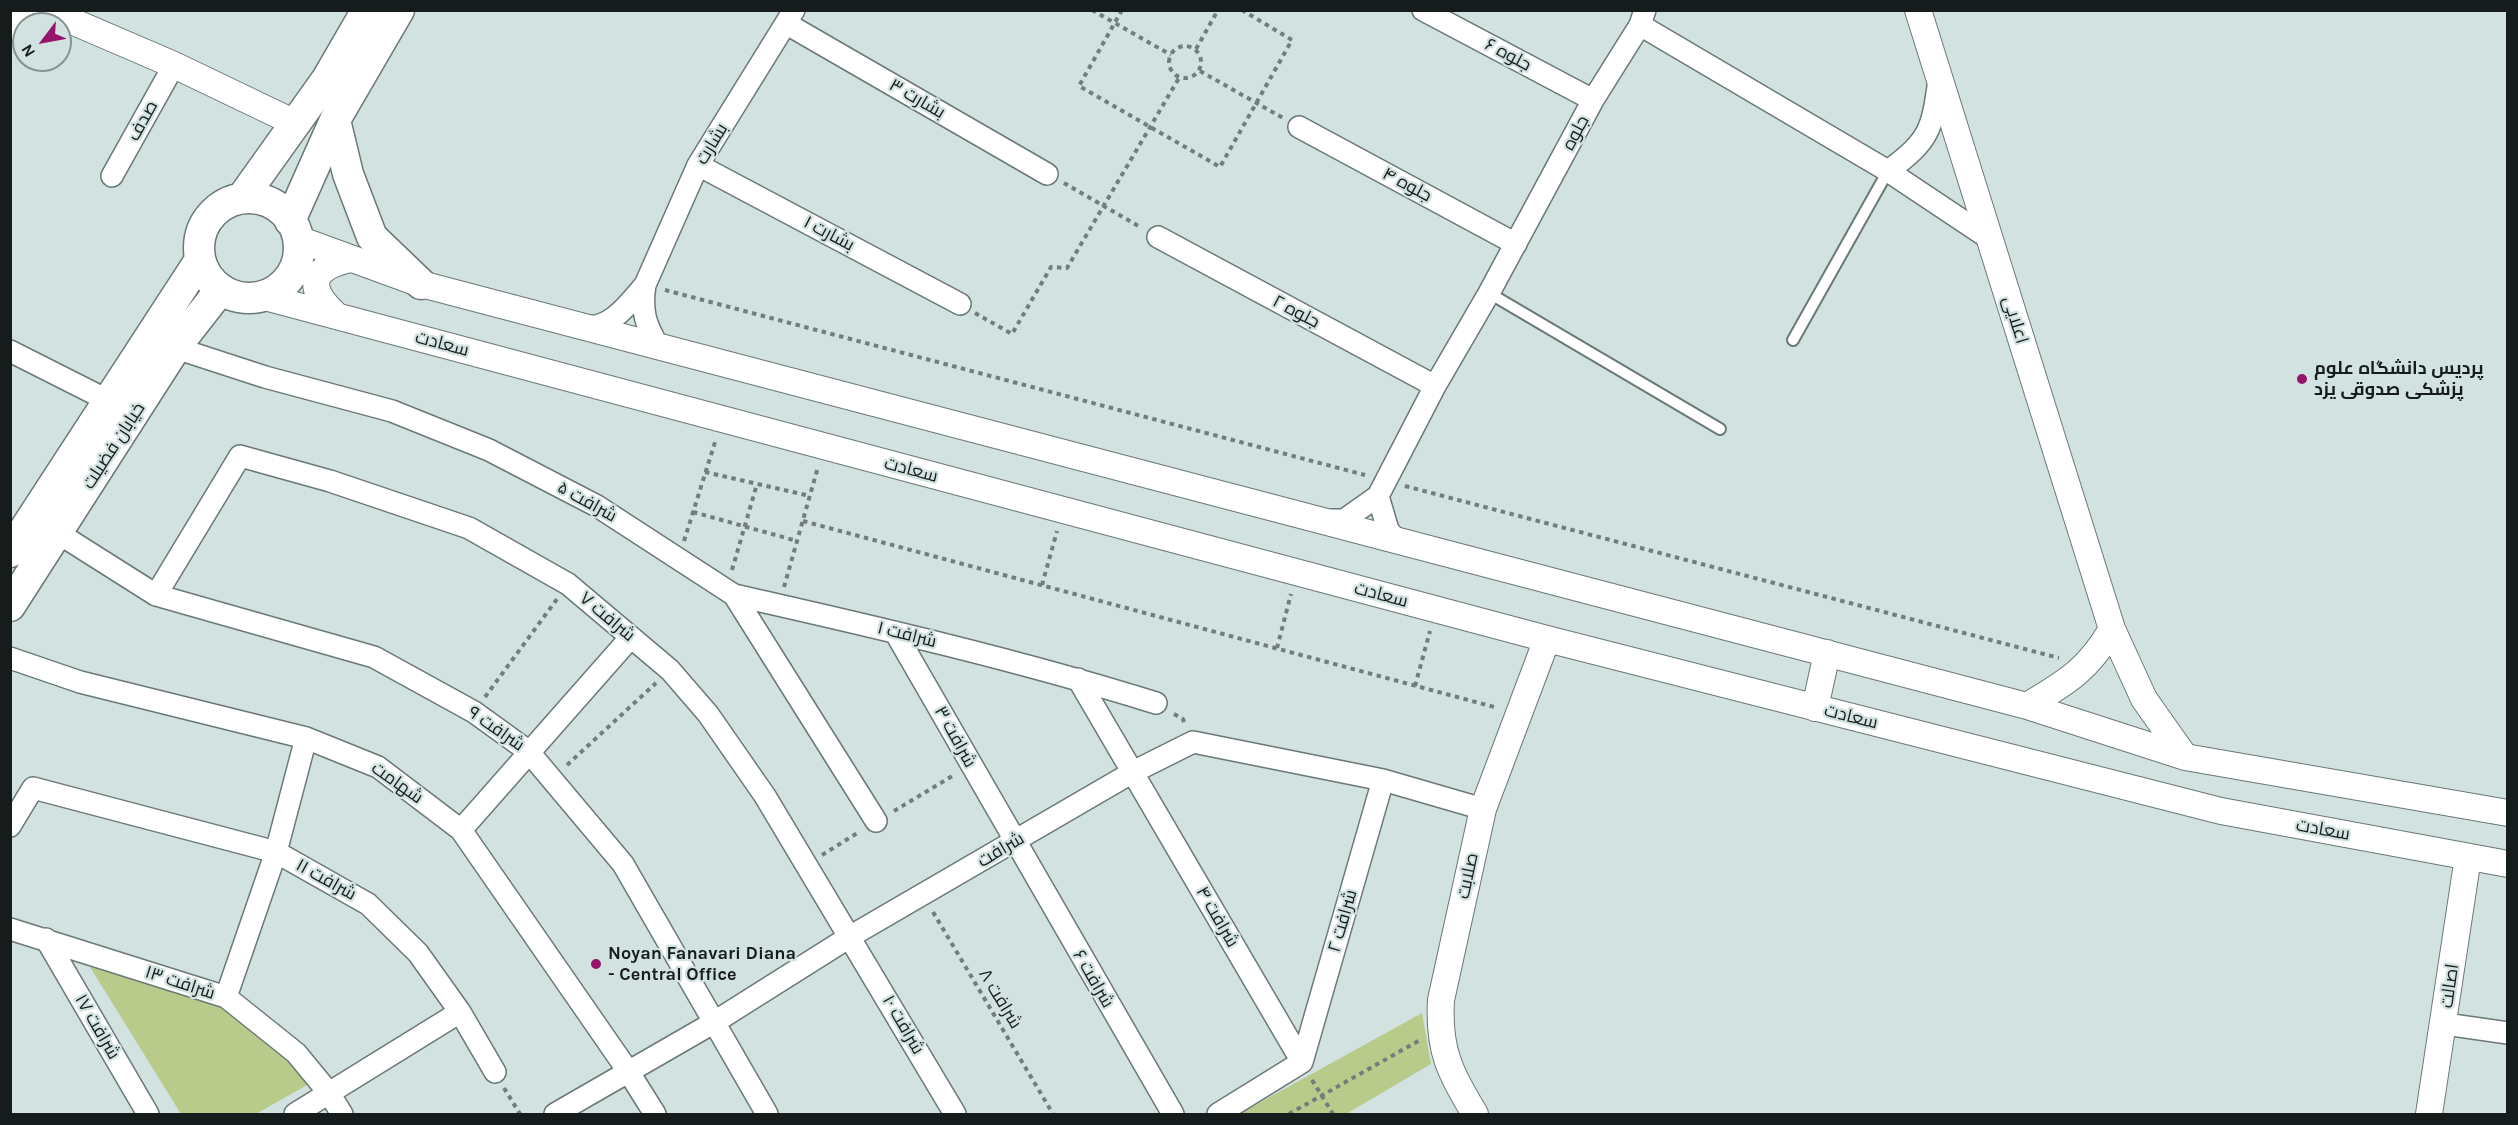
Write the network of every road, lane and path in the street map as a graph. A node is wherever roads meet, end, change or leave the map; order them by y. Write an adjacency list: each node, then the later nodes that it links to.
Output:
1 (23, 10): 14 (street)
2 (46, 10): 17 (street)
3 (367, 10): 24 (main road)
4 (399, 10): 23 (main road)
5 (1092, 10): 13 (path)
6 (1122, 10): 13 (path)
7 (1218, 10): 15 (path)
8 (1242, 10): 22 (path)
9 (1423, 10): 21 (street, جلوه ۶)
10 (1918, 10): 20 (street, اعلایی)
11 (790, 17): 27 (street, بشارت); 29 (street, بشارت ۳)
12 (1642, 18): 21 (street, جلوه); 28 (street, جلوه)
13 (1115, 23): 16 (path); 26 (path)
14 (10, 30)
15 (1197, 49): 16 (path); 18 (path)
16 (1171, 55): 19 (path)
17 (174, 65): 24 (street); 30 (street, صدف)
18 (1200, 71): 19 (path); 22 (path)
19 (1179, 78): 26 (path)
20 (1939, 79): 28 (street); 35 (street, اعلایی)
21 (1593, 100): 36 (street, جلوه)
22 (1257, 102): 25 (path); 26 (path)
23 (335, 120): 33 (main road); 39 (main road)
24 (295, 123): 31 (main road)
25 (1299, 127): 36 (street, جلوه ۴)
26 (1151, 128): 32 (path)
27 (698, 165): 40 (street, بشارت); 44 (street, بشارت ۱)
28 (1888, 171): 35 (street, جلوه); 47 (lane)
29 (1047, 174): 32 (path)
30 (112, 176)
31 (242, 198): 33 (main road); 38 (main road)
32 (1104, 206): 34 (path); 44 (path)
33 (294, 230): 37 (street); 43 (main road)
34 (1158, 237): 51 (street, جلوه ۲)
35 (1990, 238): 78 (street, اعلایی)
36 (1516, 244): 42 (street, جلوه)
37 (351, 258): 39 (street); 45 (street)
38 (200, 260): 41 (main road); 52 (main road, خیابان فضیلت)
39 (421, 284): 46 (street)
40 (645, 285): 46 (street); 48 (street)
41 (221, 289): 43 (main road); 49 (main road, خیابان فضیلت)
42 (1489, 293): 51 (street, جلوه); 54 (lane)
43 (261, 296): 45 (street, سعادت)
44 (960, 304)
45 (337, 316): 53 (street, سعادت)
46 (575, 325): 48 (street)
47 (1793, 340)
48 (659, 347): 63 (street)
49 (176, 348): 65 (main road, خیابان فضیلت); 69 (street, شرافت ۵)
50 (10, 351): 52 (street)
51 (1434, 386): 59 (street, جلوه)
52 (109, 401): 68 (main road, خیابان فضیلت)
53 (722, 419): 55 (street, سعادت); 56 (path)
54 (1720, 429)
55 (823, 446): 58 (path); 60 (street, سعادت)
56 (705, 472): 57 (path); 61 (path)
57 (756, 484): 58 (path); 64 (path)
58 (810, 496): 62 (path)
59 (1378, 496): 63 (street); 67 (street)
60 (1062, 510): 70 (street, سعادت); 72 (path)
61 (693, 512): 64 (path); 69 (path)
62 (802, 521): 66 (path); 72 (path)
63 (1321, 521): 67 (street)
64 (746, 527): 66 (path); 74 (path)
65 (58, 533): 73 (street, شرافت ۹); 76 (main road, خیابان فضیلت)
66 (797, 541): 75 (path)
67 (1398, 541): 83 (street)
68 (10, 552)
69 (679, 559): 74 (street, شرافت ۵)
70 (1297, 573): 77 (street, سعادت); 82 (path)
71 (568, 584): 73 (street, شرافت ۷); 80 (street, شرافت ۷); 91 (path)
72 (1042, 585): 82 (path)
73 (156, 595): 91 (street, شرافت ۹)
74 (734, 595): 75 (street, شرافت ۱); 102 (street, شرافت ۵)
75 (780, 605): 79 (street, شرافت ۱)
76 (10, 606)
77 (1436, 610): 81 (street, سعادت); 87 (path)
78 (2112, 629): 89 (street); 96 (street, اعلایی)
79 (895, 632): 86 (street, شرافت ۱); 105 (street, شرافت ۳)
80 (631, 637): 85 (street, شرافت ۷); 95 (street)
81 (1547, 639): 90 (street, سعادت); 92 (street, صلابت)
82 (1276, 648): 87 (path)
83 (1827, 653): 89 (street); 90 (street)
84 (10, 658): 93 (street, شهامت)
85 (670, 670): 98 (path); 111 (street, شرافت ۷)
86 (1078, 679): 88 (street, شرافت ۱); 97 (street)
87 (1415, 686): 92 (path)
88 (1156, 703): 94 (path)
89 (2027, 706): 96 (street)
90 (1815, 708): 107 (street, سعادت)
91 (474, 712): 95 (street, شرافت ۹)
92 (1519, 714): 100 (street, صلابت)
93 (306, 738): 104 (street, شهامت); 106 (street)
94 (1193, 742): 97 (street, شرافت); 99 (street)
95 (528, 752): 98 (street, شرافت ۹); 104 (street)
96 (2185, 757): 101 (street)
97 (1133, 772): 105 (street, شرافت); 119 (street, شرافت ۴)
98 (552, 779): 115 (street, شرافت ۹)
99 (1383, 780): 100 (street); 119 (street, شرافت ۲)
100 (1483, 809): 117 (street, صلابت)
101 (2508, 813)
102 (876, 821)
103 (10, 826): 106 (street, شرافت ۱۱)
104 (461, 830): 120 (street, شهامت)
105 (1014, 843): 109 (street, شرافت); 133 (street, شرافت ۶)
106 (276, 852): 113 (street); 114 (street, شرافت ۱۱)
107 (2468, 857): 108 (street, سعادت); 116 (street, اصالت)
108 (2508, 864)
109 (923, 896): 111 (street, شرافت); 132 (path, شرافت ۸)
110 (10, 928): 112 (street, شرافت ۱۳)
111 (851, 936): 115 (street, شرافت); 131 (street, شرافت ۱۰)
112 (46, 939): 113 (street, شرافت ۱۳); 124 (street, شرافت ۱۷)
113 (226, 998): 122 (street, شرافت ۱۳)
114 (460, 1012): 121 (street, شرافت ۱۱); 122 (street)
115 (713, 1023): 120 (street, شرافت); 130 (street, شرافت ۹)
116 (2445, 1024): 118 (street); 138 (street, اصالت)
117 (1439, 1029): 123 (path); 137 (street, صلابت)
118 (2508, 1033)
119 (1302, 1062): 123 (path); 134 (street)
120 (628, 1071): 128 (street, شرافت); 129 (street, شهامت)
121 (495, 1072): 127 (path)
122 (329, 1093): 125 (street); 126 (street, شرافت ۱۳)
123 (1320, 1096): 135 (path); 136 (path)
124 (148, 1114)
125 (295, 1114)
126 (342, 1114)
127 (520, 1114)
128 (555, 1114)
129 (655, 1114)
130 (767, 1114)
131 (955, 1114)
132 (1053, 1114)
133 (1173, 1114)
134 (1218, 1114)
135 (1289, 1114)
136 (1333, 1114)
137 (1475, 1114)
138 (2429, 1114)

